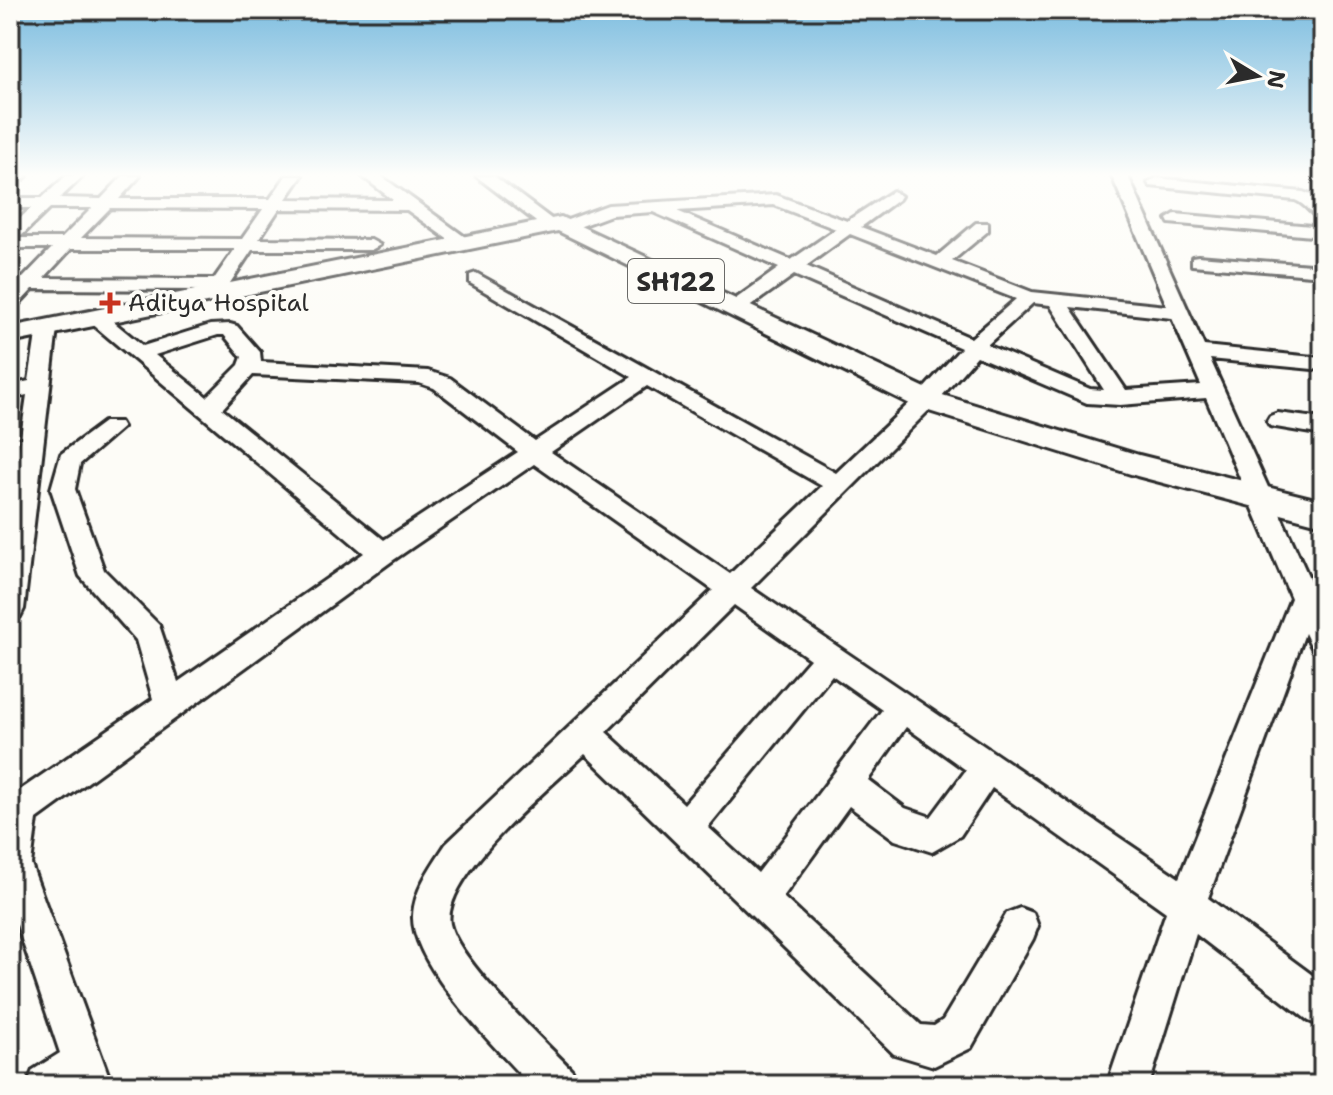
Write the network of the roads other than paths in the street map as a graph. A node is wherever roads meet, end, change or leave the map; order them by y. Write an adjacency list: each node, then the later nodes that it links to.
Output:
1 (83, 227): 16 (street)
2 (259, 227): 17 (street)
3 (385, 227): 13 (street)
4 (439, 227): 14 (street)
5 (547, 227): 14 (main road)
6 (563, 227): 28 (main road, SH122)
7 (702, 227): 20 (street)
8 (982, 227): 19 (street)
9 (1142, 227): 29 (street)
10 (1267, 227): 12 (street)
11 (849, 228): 19 (street); 20 (street)
12 (1323, 232)
13 (373, 242): 14 (main road); 17 (street); 24 (main road)
14 (463, 242)
15 (10, 243): 16 (street)
16 (67, 244): 17 (street); 23 (street)
17 (247, 244): 24 (street)
18 (1198, 261): 21 (street)
19 (939, 263): 25 (street)
20 (794, 267): 28 (street); 33 (street)
21 (1323, 271)
22 (476, 279): 38 (street)
23 (19, 283): 24 (street); 27 (street)
24 (216, 289): 30 (main road)
25 (1029, 297): 26 (street); 33 (street)
26 (1056, 300): 29 (street); 42 (street)
27 (10, 302)
28 (734, 309): 43 (main road, SH122)
29 (1178, 313): 34 (street)
30 (97, 318): 31 (main road); 35 (street)
31 (47, 328): 32 (main road); 39 (street)
32 (10, 335)
33 (974, 346): 42 (street); 43 (street)
34 (1195, 351): 36 (street); 40 (street)
35 (139, 354): 37 (street); 44 (street)
36 (1323, 364)
37 (248, 368): 44 (street); 50 (street)
38 (647, 376): 50 (street); 51 (street)
39 (41, 385): 41 (street); 48 (street)
40 (1213, 391): 42 (street); 53 (street)
41 (10, 392)
42 (1120, 398)
43 (926, 400): 51 (street); 53 (main road, SH122)
44 (210, 408): 55 (street)
45 (1278, 421): 47 (street)
46 (112, 427): 62 (street)
47 (1323, 427)
48 (34, 434): 49 (street); 52 (street)
49 (10, 441)
50 (534, 452): 55 (street); 57 (street)
51 (837, 484): 57 (street)
52 (19, 494): 56 (street)
53 (1263, 497): 54 (main road, SH122); 58 (street)
54 (1323, 513)
55 (383, 554): 62 (street)
56 (14, 556): 59 (street)
57 (731, 587): 61 (street); 64 (street)
58 (1303, 601): 60 (street); 70 (street)
59 (10, 609)
60 (1323, 641)
61 (829, 658): 63 (street); 68 (street)
62 (169, 703): 67 (street)
63 (901, 709): 65 (street); 66 (street)
64 (584, 732): 68 (street); 74 (street)
65 (987, 767): 66 (street); 70 (street)
66 (846, 783): 69 (street)
67 (15, 814): 73 (street)
68 (685, 828): 69 (street)
69 (760, 899): 71 (street)
70 (1187, 905): 72 (street); 76 (street)
71 (1020, 926)
72 (1323, 1007)
73 (87, 1073): 75 (street)
74 (545, 1080)
75 (48, 1085)
76 (1128, 1085)

